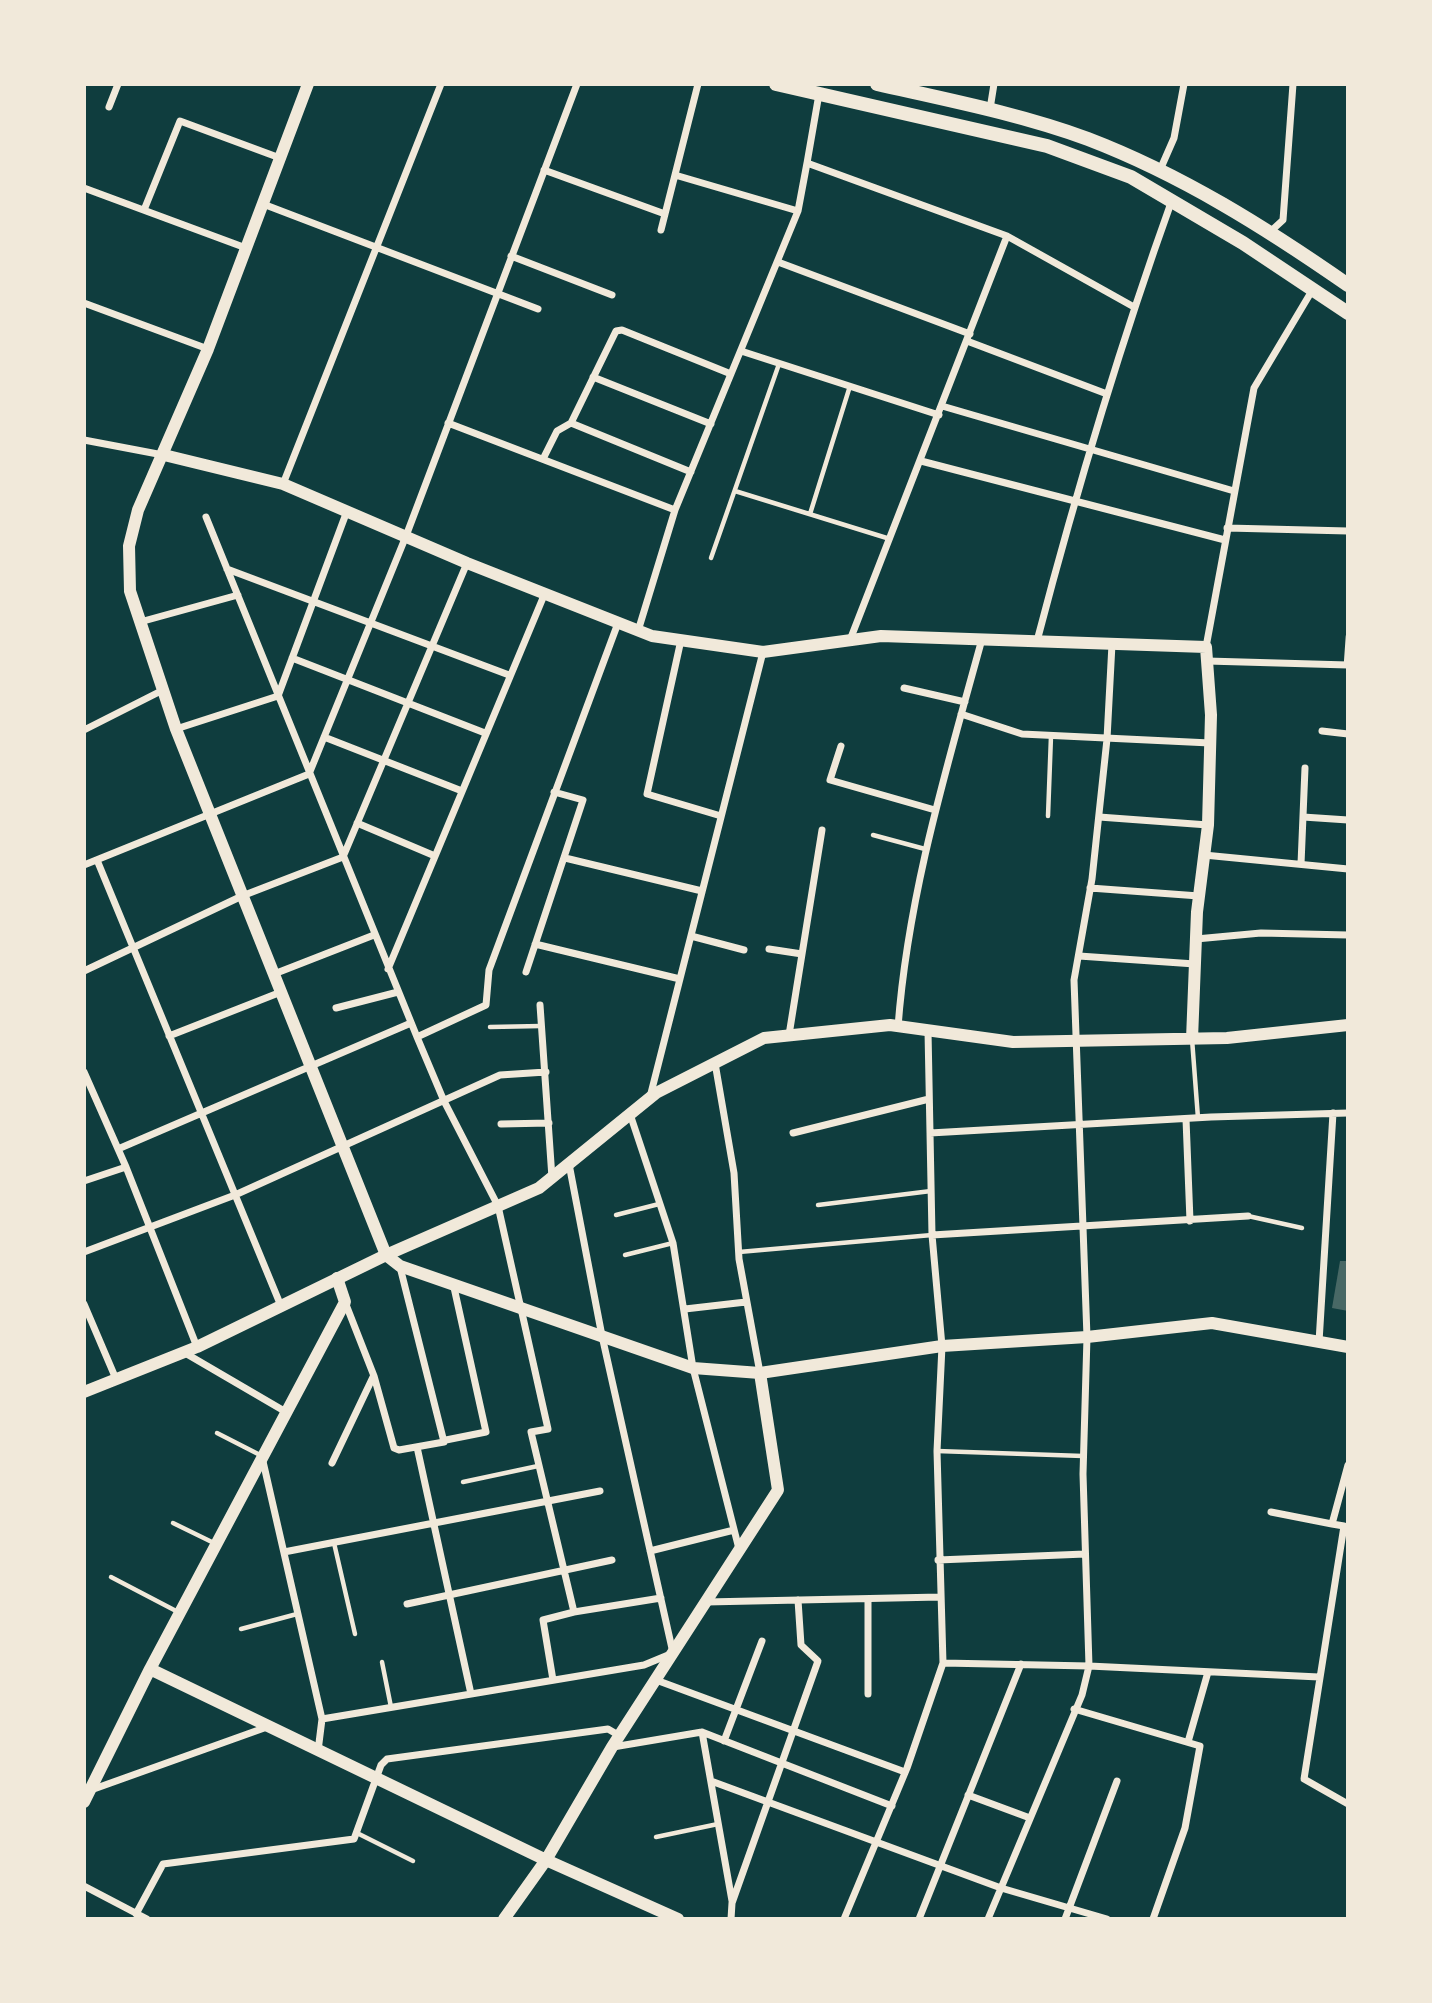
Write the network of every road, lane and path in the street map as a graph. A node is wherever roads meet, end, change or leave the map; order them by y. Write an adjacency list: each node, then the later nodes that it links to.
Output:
1 (118, 84): 12 (street)
2 (308, 84): 14 (street)
3 (442, 84): 28 (street)
4 (577, 84): 16 (street)
5 (698, 84): 18 (street)
6 (776, 84): 11 (main road)
7 (877, 84): 13 (main road)
8 (994, 84): 13 (street)
9 (1184, 84): 17 (street)
10 (1293, 84): 26 (street)
11 (819, 94): 15 (street); 20 (main road)
12 (109, 107)
13 (990, 109): 17 (main road)
14 (280, 158): 21 (street); 22 (street)
15 (807, 163): 23 (street); 27 (street)
16 (544, 170): 24 (street); 30 (street)
17 (1160, 170): 26 (main road)
18 (675, 175): 23 (street); 24 (street)
19 (84, 188): 22 (street)
20 (1172, 199): 33 (main road); 37 (street)
21 (263, 204): 28 (street); 29 (street)
22 (144, 210): 29 (street)
23 (798, 211): 31 (street)
24 (665, 214): 25 (street)
25 (661, 230)
26 (1271, 232): 32 (main road)
27 (1007, 236): 37 (street); 40 (street)
28 (375, 247): 34 (street); 59 (street)
29 (246, 248): 41 (street)
30 (511, 256): 34 (street); 35 (street)
31 (778, 262): 40 (street); 42 (street)
32 (1348, 285)
33 (1314, 289): 39 (main road); 61 (street)
34 (497, 294): 38 (street); 50 (street)
35 (612, 295)
36 (84, 303): 41 (street)
37 (1134, 307): 47 (street)
38 (538, 309)
39 (1348, 313)
40 (969, 338): 47 (street); 48 (street)
41 (208, 349): 55 (street)
42 (741, 351): 43 (street); 44 (street)
43 (779, 364): 46 (street); 60 (lane)
44 (732, 374): 45 (street); 52 (street)
45 (593, 377): 51 (street); 52 (street)
46 (850, 386): 49 (street); 65 (lane)
47 (1107, 394): 54 (street)
48 (943, 406): 49 (street); 54 (street)
49 (939, 415): 57 (street)
50 (448, 423): 56 (street); 69 (street)
51 (571, 424): 56 (street); 58 (street)
52 (711, 424): 58 (street)
53 (84, 440): 55 (street)
54 (1090, 447): 61 (street); 62 (street)
55 (163, 455): 59 (street); 78 (street)
56 (543, 459): 63 (street)
57 (921, 461): 62 (street); 70 (street)
58 (691, 472): 63 (street)
59 (283, 484): 64 (street)
60 (735, 491): 65 (lane); 72 (lane)
61 (1234, 491): 67 (street)
62 (1074, 502): 71 (street); 86 (street)
63 (675, 510): 81 (street)
64 (347, 511): 69 (street); 77 (street)
65 (810, 514): 70 (lane)
66 (206, 517): 74 (street)
67 (1227, 528): 68 (street); 71 (street)
68 (1348, 531)
69 (406, 536): 73 (street); 79 (street)
70 (890, 539): 85 (street)
71 (1225, 540): 90 (street)
72 (711, 558)
73 (467, 563): 75 (street); 88 (street)
74 (227, 569): 76 (street); 77 (street)
75 (545, 593): 80 (street); 93 (street)
76 (238, 595): 78 (street); 97 (street)
77 (314, 600): 79 (street); 91 (street)
78 (140, 622): 96 (street)
79 (372, 622): 88 (street); 94 (street)
80 (618, 623): 81 (street); 115 (street)
81 (638, 631): 84 (street)
82 (1348, 636): 92 (lane)
83 (982, 639): 85 (street); 86 (street); 98 (street)
84 (681, 640): 89 (street); 118 (street)
85 (849, 640): 89 (street)
86 (1037, 641): 87 (street)
87 (1112, 644): 90 (street); 108 (street)
88 (433, 646): 93 (street); 99 (street)
89 (764, 652): 118 (street)
90 (1206, 654): 92 (street); 109 (street)
91 (292, 658): 94 (street); 97 (street)
92 (1347, 665)
93 (509, 675): 104 (street)
94 (349, 680): 99 (street); 107 (street)
95 (904, 688): 98 (street)
96 (163, 690): 101 (street); 102 (street)
97 (278, 696): 101 (street); 113 (street)
98 (965, 702): 100 (street)
99 (410, 703): 104 (street); 111 (street)
100 (961, 714): 106 (street); 116 (street)
101 (176, 729): 117 (street)
102 (84, 730)
103 (1322, 732): 105 (street)
104 (485, 733): 114 (street)
105 (1348, 734)
106 (1051, 736): 108 (street); 119 (lane)
107 (324, 737): 111 (street); 113 (street)
108 (1107, 739): 109 (street); 120 (street)
109 (1210, 743): 124 (street)
110 (841, 746): 116 (street)
111 (385, 761): 114 (street); 123 (street)
112 (1305, 768): 121 (street)
113 (309, 774): 117 (street); 130 (street)
114 (462, 792): 129 (street)
115 (554, 792): 131 (street); 168 (street)
116 (935, 810): 127 (street)
117 (209, 813): 132 (street); 138 (street)
118 (722, 816): 137 (street)
119 (1048, 816)
120 (1098, 817): 124 (street); 136 (street)
121 (1303, 817): 122 (street); 133 (street)
122 (1348, 820)
123 (357, 823): 129 (street); 130 (street)
124 (1208, 825): 128 (street)
125 (822, 830): 148 (street)
126 (873, 835): 127 (lane)
127 (925, 849): 164 (street)
128 (1204, 855): 133 (street); 139 (street)
129 (435, 856): 151 (street)
130 (343, 857): 138 (street); 140 (street)
131 (565, 858): 137 (street); 144 (street)
132 (97, 860): 134 (street); 145 (street)
133 (1301, 864): 135 (street)
134 (84, 865)
135 (1348, 869)
136 (1090, 888): 139 (street); 149 (street)
137 (702, 891): 142 (street)
138 (242, 896): 145 (street); 154 (street)
139 (1199, 896): 143 (street)
140 (374, 934): 151 (street); 154 (street)
141 (1348, 934): 143 (street)
142 (691, 936): 147 (street); 155 (street)
143 (1196, 939): 150 (street)
144 (535, 944): 153 (street); 155 (street)
145 (133, 947): 152 (street); 167 (street)
146 (769, 949): 148 (street)
147 (744, 950)
148 (802, 954): 166 (street)
149 (1079, 956): 150 (street); 170 (street)
150 (1195, 964): 169 (street)
151 (388, 969): 157 (street)
152 (84, 971)
153 (526, 972)
154 (274, 974): 156 (street)
155 (680, 979): 175 (street)
156 (281, 992): 167 (street); 172 (street)
157 (398, 992): 159 (street); 160 (street)
158 (540, 1005): 162 (street)
159 (336, 1008)
160 (411, 1023): 168 (street); 172 (street)
161 (1348, 1025): 169 (street)
162 (542, 1026): 163 (lane); 174 (street)
163 (490, 1027)
164 (898, 1027): 165 (street); 166 (street)
165 (928, 1031): 170 (street); 176 (street)
166 (789, 1035): 171 (street)
167 (169, 1036): 178 (street)
168 (417, 1037): 177 (street)
169 (1192, 1039): 170 (street); 183 (lane)
170 (1075, 1041): 186 (street)
171 (715, 1063): 175 (street); 209 (street)
172 (310, 1065): 178 (street); 189 (street)
173 (84, 1072): 190 (street)
174 (546, 1072): 177 (street); 184 (street)
175 (650, 1098): 181 (street)
176 (929, 1099): 187 (street); 188 (street)
177 (444, 1101): 189 (street); 199 (street)
178 (200, 1112): 190 (street); 196 (street)
179 (1333, 1113): 180 (street); 183 (street); 223 (street)
180 (1348, 1113)
181 (630, 1114): 191 (street); 197 (street)
182 (1186, 1118): 183 (street); 186 (street); 202 (street)
183 (1199, 1118)
184 (548, 1122): 185 (street); 193 (street)
185 (500, 1124)
186 (1079, 1125): 188 (street); 204 (street)
187 (793, 1133)
188 (930, 1133): 195 (street)
189 (343, 1148): 196 (street); 210 (street)
190 (118, 1149): 192 (street)
191 (569, 1164): 193 (street); 221 (street)
192 (126, 1167): 194 (street); 203 (street)
193 (551, 1178): 199 (street)
194 (84, 1181)
195 (931, 1191): 198 (lane); 206 (street)
196 (234, 1195): 203 (street); 218 (street)
197 (660, 1204): 200 (lane); 207 (street)
198 (818, 1205)
199 (498, 1206): 210 (street); 220 (street)
200 (616, 1215)
201 (1248, 1216): 202 (street); 205 (lane)
202 (1190, 1221): 204 (street)
203 (149, 1226): 208 (street); 225 (street)
204 (1083, 1227): 206 (street); 222 (street)
205 (1303, 1228)
206 (932, 1235): 209 (lane); 224 (street)
207 (673, 1243): 211 (lane); 219 (street)
208 (84, 1252)
209 (738, 1253): 216 (street)
210 (386, 1255): 212 (street); 213 (street)
211 (625, 1255)
212 (400, 1266): 214 (street); 235 (street)
213 (337, 1278): 215 (street); 218 (street)
214 (453, 1283): 220 (street); 235 (street)
215 (345, 1302): 230 (street); 233 (street)
216 (746, 1302): 219 (street); 229 (street)
217 (84, 1304): 231 (street)
218 (282, 1307): 225 (street)
219 (685, 1309): 228 (street)
220 (523, 1311): 221 (street); 242 (street)
221 (602, 1336): 228 (street); 254 (street)
222 (1087, 1337): 223 (street); 224 (street); 239 (street)
223 (1319, 1342): 226 (street)
224 (942, 1346): 229 (street); 237 (street)
225 (197, 1347): 227 (street)
226 (1348, 1347)
227 (184, 1353): 231 (street); 233 (street)
228 (693, 1368): 229 (street); 250 (street)
229 (760, 1374): 253 (street)
230 (374, 1376): 236 (street); 240 (street)
231 (116, 1380): 232 (street)
232 (84, 1392)
233 (286, 1412): 238 (street)
234 (217, 1433): 238 (lane)
235 (446, 1440): 236 (street)
236 (417, 1447): 248 (street)
237 (937, 1451): 239 (lane); 258 (street)
238 (262, 1456): 252 (street); 255 (street)
239 (1083, 1456): 256 (street)
240 (332, 1463)
241 (1348, 1465): 249 (street)
242 (539, 1466): 243 (lane); 245 (street)
243 (463, 1482)
244 (600, 1492): 245 (street)
245 (548, 1502): 248 (street); 261 (street)
246 (1271, 1511): 249 (street)
247 (173, 1523): 252 (lane)
248 (434, 1524): 251 (street); 263 (street)
249 (1332, 1524): 259 (street)
250 (734, 1531): 253 (street); 254 (street)
251 (334, 1543): 255 (street); 274 (lane)
252 (216, 1544): 271 (street)
253 (739, 1550): 268 (street)
254 (650, 1551): 265 (street)
255 (284, 1552): 272 (street)
256 (1085, 1554): 258 (street); 280 (street)
257 (612, 1560): 261 (street)
258 (938, 1560): 264 (street)
259 (1337, 1564): 260 (street); 283 (street)
260 (1348, 1567)
261 (565, 1571): 263 (street); 270 (street)
262 (111, 1577): 271 (lane)
263 (449, 1594): 269 (street); 286 (street)
264 (940, 1597): 266 (street); 278 (street)
265 (661, 1598): 270 (street); 276 (street)
266 (868, 1598): 267 (street); 287 (street)
267 (797, 1600): 268 (street); 293 (street)
268 (706, 1602): 276 (street)
269 (407, 1604)
270 (575, 1612): 284 (street)
271 (180, 1613): 281 (street)
272 (298, 1614): 273 (lane); 291 (street)
273 (241, 1629)
274 (355, 1634)
275 (762, 1641): 290 (street)
276 (673, 1653): 284 (street); 285 (street)
277 (382, 1662): 288 (lane)
278 (943, 1663): 279 (street); 300 (street)
279 (1020, 1664): 280 (street); 305 (street)
280 (1089, 1666): 282 (street); 289 (street)
281 (150, 1669): 292 (street); 304 (street)
282 (1208, 1672): 283 (street); 297 (street)
283 (1320, 1677): 307 (street)
284 (553, 1680): 286 (street)
285 (656, 1680): 290 (street); 296 (street)
286 (471, 1694): 288 (street)
287 (868, 1694)
288 (391, 1707): 291 (street)
289 (1074, 1709): 297 (street); 309 (street)
290 (736, 1710): 293 (street); 295 (street)
291 (322, 1719): 298 (street)
292 (267, 1727): 298 (street); 304 (street)
293 (793, 1731): 299 (street); 300 (street)
294 (702, 1732): 295 (street); 296 (street); 302 (street)
295 (724, 1741): 299 (street)
296 (616, 1742): 301 (street); 314 (street)
297 (1188, 1742): 331 (street)
298 (318, 1751): 301 (street)
299 (782, 1763): 306 (street); 308 (street)
300 (905, 1772): 308 (street)
301 (378, 1778): 311 (street); 314 (street)
302 (711, 1781): 306 (street); 310 (street)
303 (1117, 1781): 320 (street)
304 (86, 1795)
305 (968, 1795): 309 (street); 316 (street)
306 (768, 1802): 313 (street); 319 (street)
307 (1348, 1804)
308 (891, 1806): 313 (street)
309 (1030, 1818): 318 (street)
310 (719, 1824): 312 (lane); 319 (street)
311 (356, 1833): 315 (lane); 321 (street)
312 (656, 1837)
313 (876, 1841): 316 (street); 326 (street)
314 (546, 1860): 323 (street); 324 (street)
315 (413, 1861)
316 (940, 1864): 318 (street); 327 (street)
317 (84, 1886): 321 (street)
318 (1001, 1888): 320 (street); 328 (street)
319 (732, 1903): 325 (street)
320 (1069, 1908): 329 (street); 330 (street)
321 (136, 1914): 322 (street)
322 (147, 1919)
323 (504, 1919)
324 (678, 1919)
325 (731, 1919)
326 (845, 1919)
327 (919, 1919)
328 (988, 1919)
329 (1065, 1919)
330 (1107, 1919)
331 (1153, 1919)

